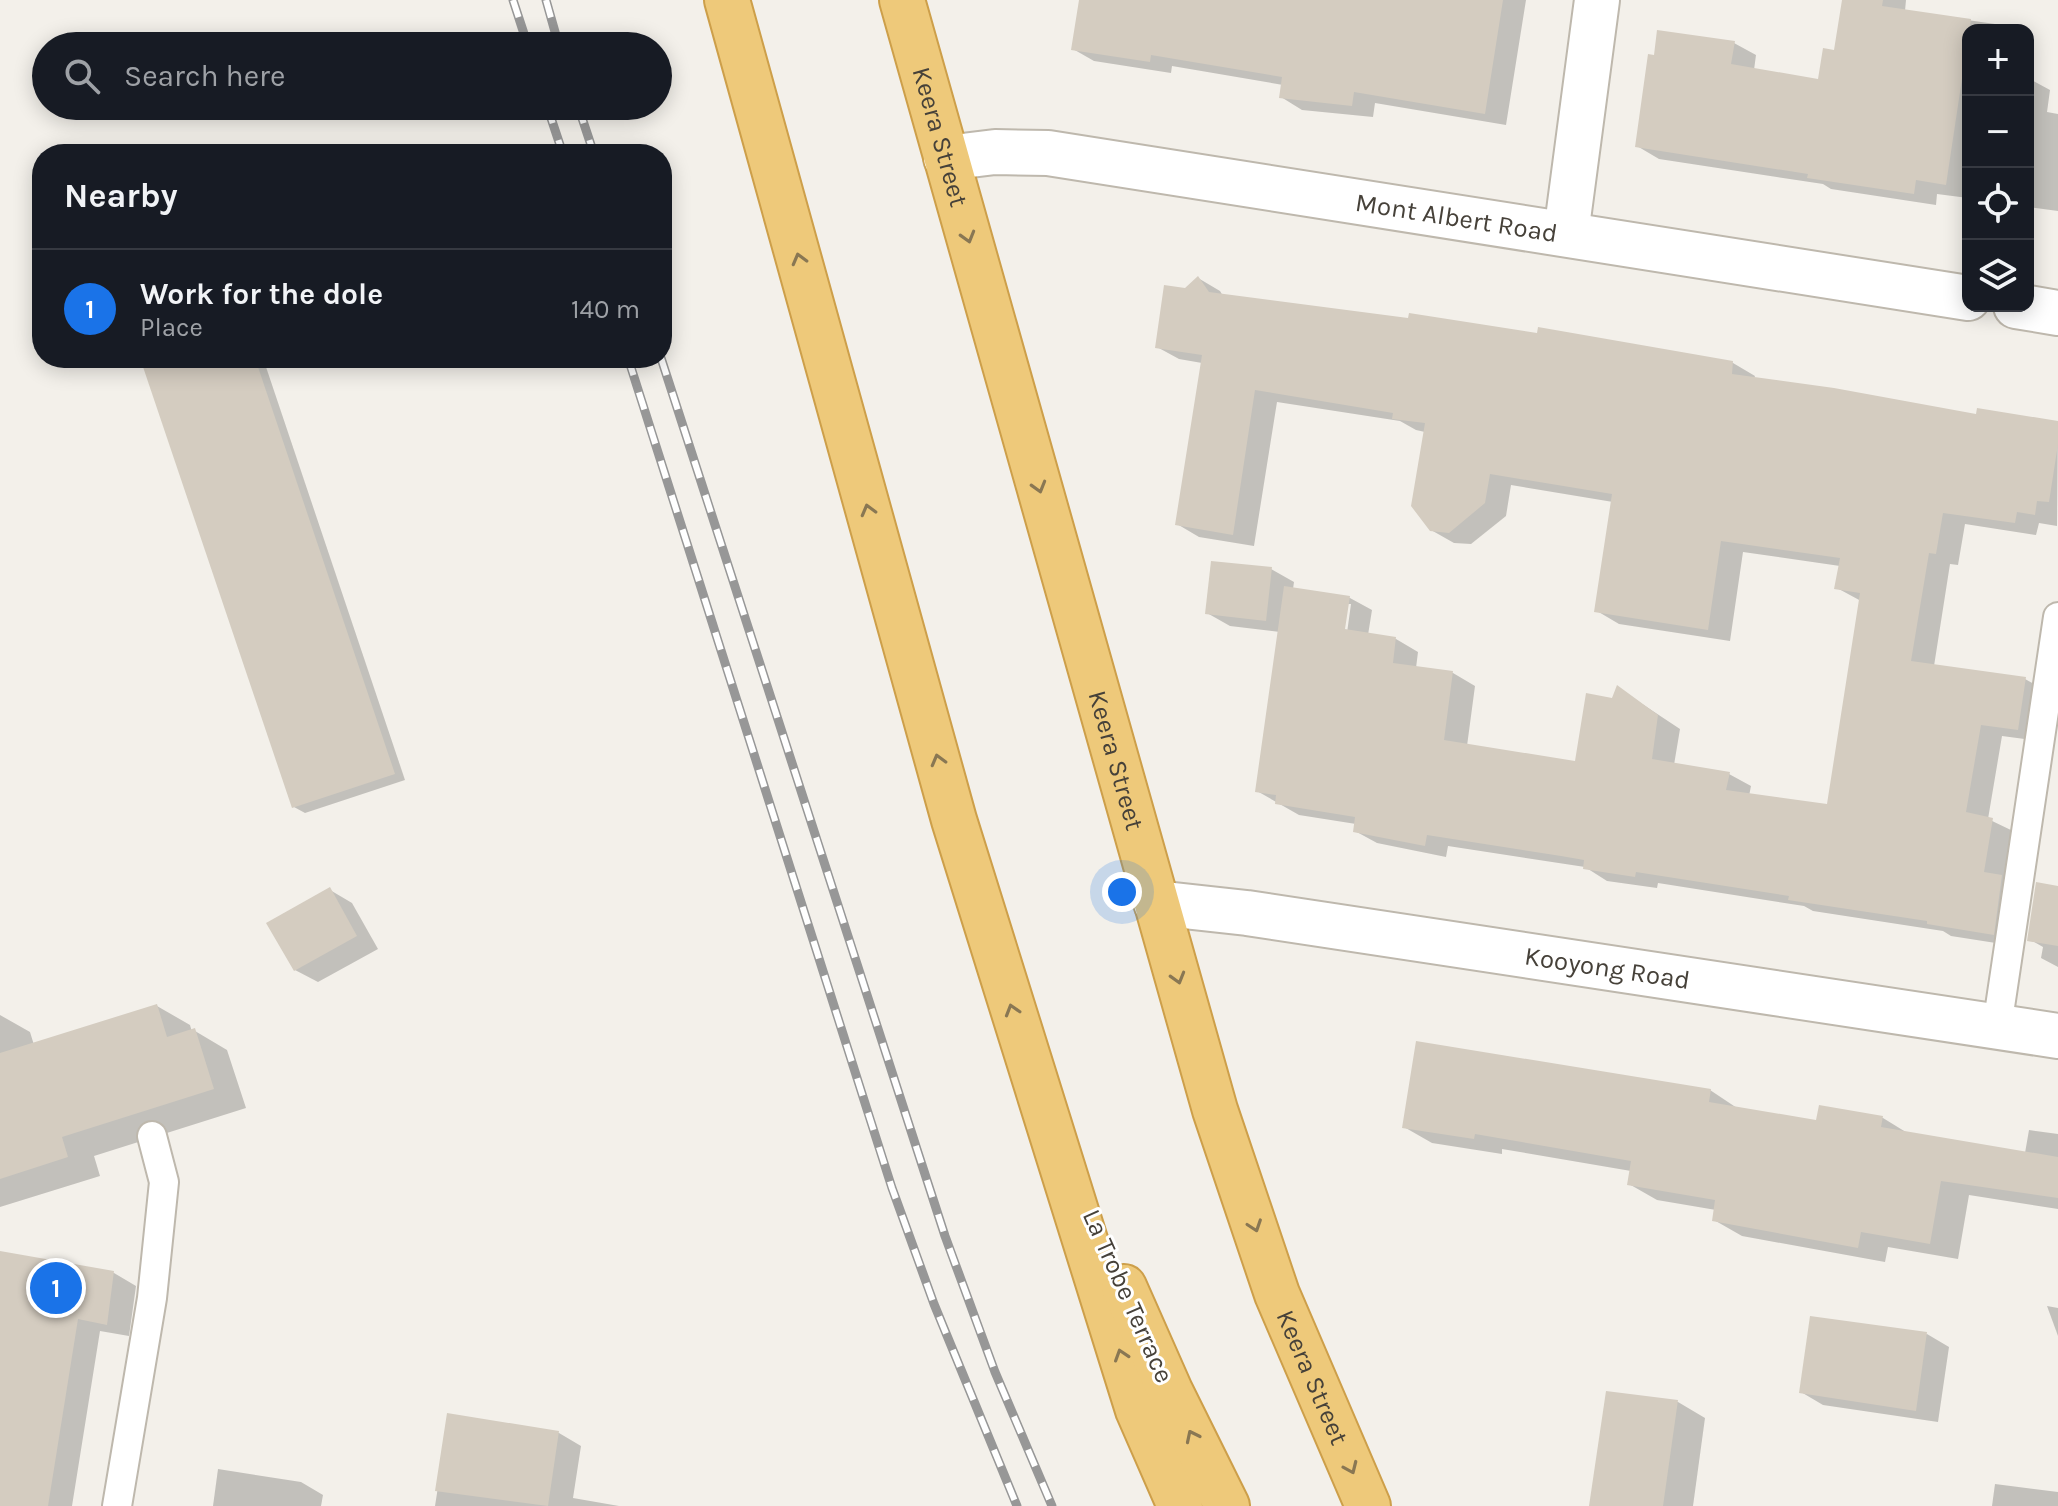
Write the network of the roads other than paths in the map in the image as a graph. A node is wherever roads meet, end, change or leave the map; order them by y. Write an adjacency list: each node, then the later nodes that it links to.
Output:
1 (727, 0): 13 (highway, one-way to 1)
2 (902, 0): 4 (highway, Keera Street)
3 (1597, 0): 5 (street)
4 (946, 158): 5 (street, Mont Albert Road); 10 (highway, Keera Street, one-way to 10)
5 (1566, 234): 6 (street, Mont Albert Road)
6 (1962, 297)
7 (2034, 309): 8 (street)
8 (2058, 313)
9 (2058, 617): 11 (lane)
10 (1156, 903): 11 (street, Kooyong Road); 18 (highway, Keera Street, one-way to 18)
11 (1997, 1027): 12 (street, Kooyong Road)
12 (2058, 1036)
13 (1035, 1084): 16 (highway, one-way to 13); 17 (highway, La Trobe Terrace, one-way to 13)
14 (152, 1136): 15 (lane)
15 (117, 1506)
16 (1180, 1506)
17 (1227, 1506)
18 (1368, 1506)

